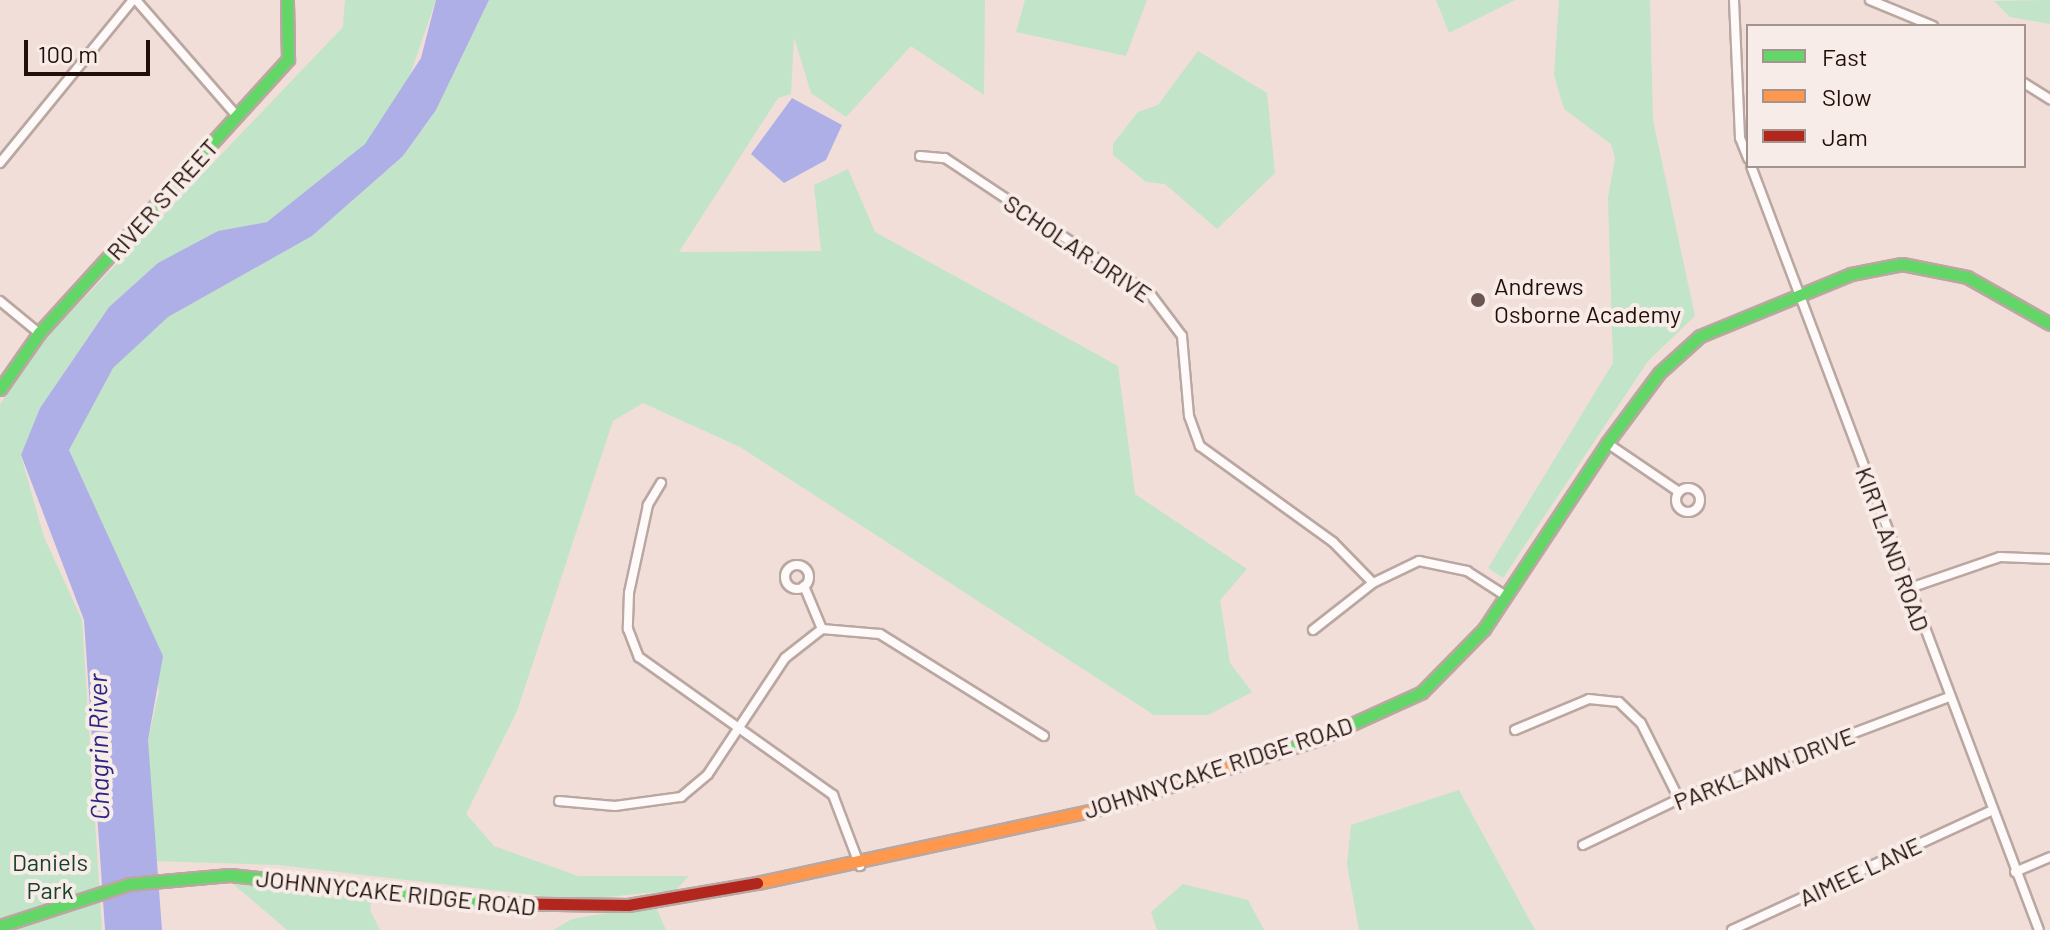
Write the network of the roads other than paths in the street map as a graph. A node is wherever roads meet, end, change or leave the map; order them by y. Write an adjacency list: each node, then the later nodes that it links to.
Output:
1 (134, 0): 8 (street); 11 (street)
2 (287, 0): 8 (main road, RIVER STREET)
3 (1734, 0): 9 (street)
4 (1870, 0): 5 (street)
5 (1928, 24)
6 (2026, 84): 7 (street)
7 (2050, 99)
8 (237, 116): 16 (main road, RIVER STREET)
9 (1746, 153)
10 (920, 156): 22 (street, SCHOLAR DRIVE)
11 (0, 163)
12 (1752, 168): 13 (street, KIRTLAND ROAD)
13 (1799, 293): 15 (main road, JOHNNYCAKE RIDGE ROAD); 18 (main road, JOHNNYCAKE RIDGE ROAD); 24 (street, KIRTLAND ROAD)
14 (0, 301): 16 (street)
15 (2050, 324)
16 (39, 333): 17 (main road, RIVER STREET)
17 (0, 389)
18 (1607, 443): 20 (street); 25 (main road, JOHNNYCAKE RIDGE ROAD)
19 (661, 483): 29 (street)
20 (1679, 492)
21 (2050, 559): 24 (street)
22 (1373, 583): 25 (street); 27 (street)
23 (804, 586): 26 (street)
24 (1907, 589): 28 (street, KIRTLAND ROAD)
25 (1506, 596): 37 (main road, JOHNNYCAKE RIDGE ROAD)
26 (822, 629): 29 (street); 31 (street)
27 (1313, 630)
28 (1949, 697): 32 (street, PARKLAWN DRIVE); 34 (street, KIRTLAND ROAD)
29 (738, 729): 33 (street); 37 (street)
30 (1515, 730): 32 (street)
31 (1044, 736)
32 (1679, 799): 35 (street, PARKLAWN DRIVE)
33 (559, 801)
34 (1989, 812): 38 (street, KIRTLAND ROAD); 40 (street, AIMEE LANE)
35 (1583, 845)
36 (2050, 857): 38 (street)
37 (860, 866): 39 (main road, JOHNNYCAKE RIDGE ROAD)
38 (2015, 872): 41 (street, KIRTLAND ROAD)
39 (0, 926)
40 (1732, 930)
41 (2039, 930)

